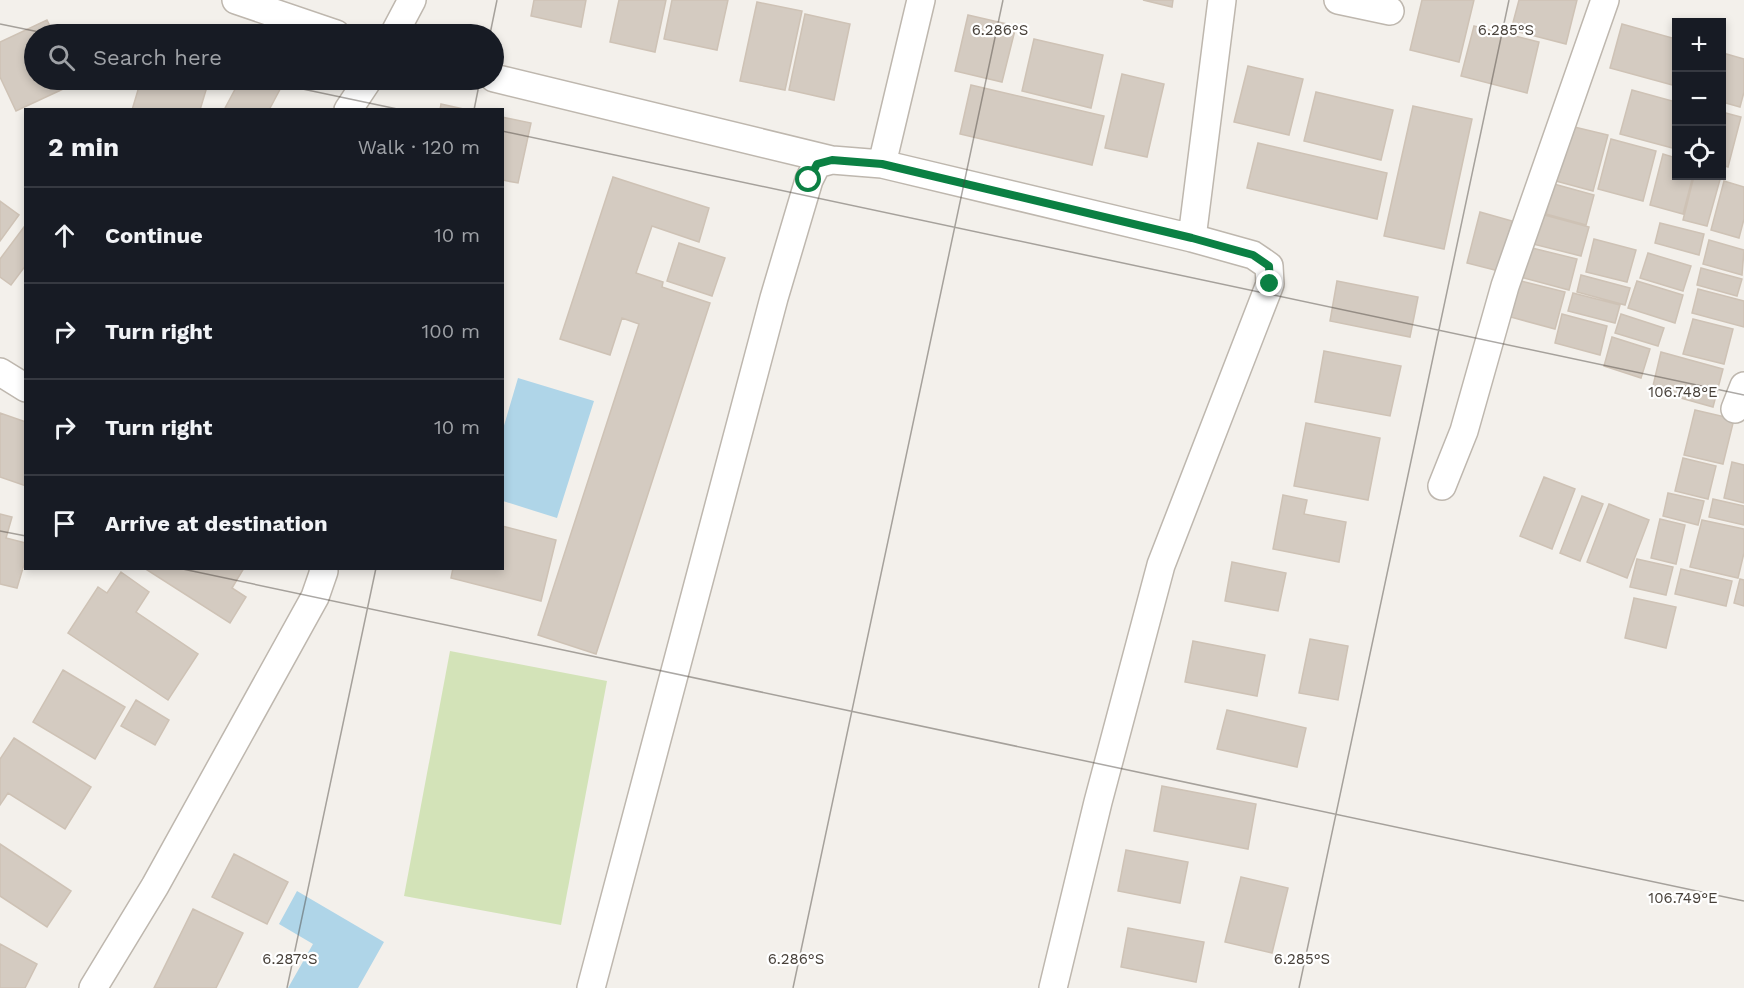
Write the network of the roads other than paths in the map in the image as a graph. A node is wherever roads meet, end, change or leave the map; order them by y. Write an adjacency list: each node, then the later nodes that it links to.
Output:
1 (236, 0): 7 (street)
2 (412, 0): 10 (street)
3 (921, 0): 15 (street)
4 (1222, 0): 16 (street)
5 (1338, 0): 8 (street)
6 (1605, 0): 19 (street)
7 (295, 10): 9 (street)
8 (1390, 11)
9 (319, 24)
10 (399, 24)
11 (504, 80): 14 (street)
12 (361, 90): 13 (street)
13 (349, 108)
14 (832, 160): 15 (street); 22 (street)
15 (882, 164): 16 (street)
16 (1192, 238): 23 (street)
17 (0, 372): 18 (street)
18 (24, 387)
19 (1442, 486)
20 (324, 570): 21 (street)
21 (93, 988)
22 (591, 988)
23 (1053, 988)

